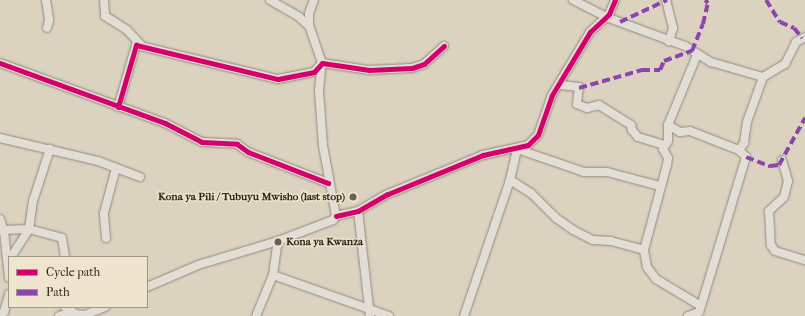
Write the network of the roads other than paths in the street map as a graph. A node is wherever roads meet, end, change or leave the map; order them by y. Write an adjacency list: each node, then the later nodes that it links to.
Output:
1 (46, 0): 10 (street)
2 (104, 0): 13 (street)
3 (270, 0): 9 (street)
4 (314, 0): 9 (street)
5 (573, 0): 8 (street)
6 (615, 0): 8 (street)
7 (666, 0): 12 (street)
8 (606, 17): 12 (street); 19 (street)
9 (309, 26): 17 (street)
10 (47, 28)
11 (805, 37): 18 (street)
12 (669, 41): 15 (street)
13 (142, 46): 17 (street); 20 (street)
14 (444, 46): 17 (street)
15 (698, 55): 18 (street); 21 (street)
16 (0, 63): 20 (street)
17 (322, 63): 31 (street)
18 (763, 77): 26 (street)
19 (560, 85): 23 (street); 25 (street)
20 (118, 107): 31 (street)
21 (668, 125): 23 (street); 26 (street)
22 (0, 138): 24 (street)
23 (664, 145): 32 (street)
24 (50, 149): 28 (street); 36 (street)
25 (517, 149): 30 (street); 32 (street); 33 (street)
26 (739, 150): 48 (street)
27 (782, 160): 44 (street)
28 (116, 168): 29 (street); 38 (street)
29 (140, 177)
30 (510, 180): 40 (street); 57 (street)
31 (328, 182): 34 (street)
32 (660, 186): 40 (street)
33 (358, 211): 34 (street); 52 (street)
34 (336, 216): 39 (street)
35 (0, 219): 37 (street)
36 (29, 229): 37 (street); 42 (street); 43 (street)
37 (2, 231): 41 (street)
38 (106, 238)
39 (278, 241): 45 (street); 46 (street)
40 (644, 250): 48 (street)
41 (8, 256)
42 (12, 256)
43 (64, 256)
44 (805, 260)
45 (273, 275): 52 (street); 55 (street)
46 (148, 287)
47 (8, 298): 53 (street)
48 (701, 306): 58 (street)
49 (66, 308): 51 (street)
50 (102, 308): 51 (street)
51 (72, 312): 54 (street)
52 (369, 312): 56 (street)
53 (0, 316)
54 (59, 316)
55 (256, 316)
56 (389, 316)
57 (464, 316)
58 (688, 316)

